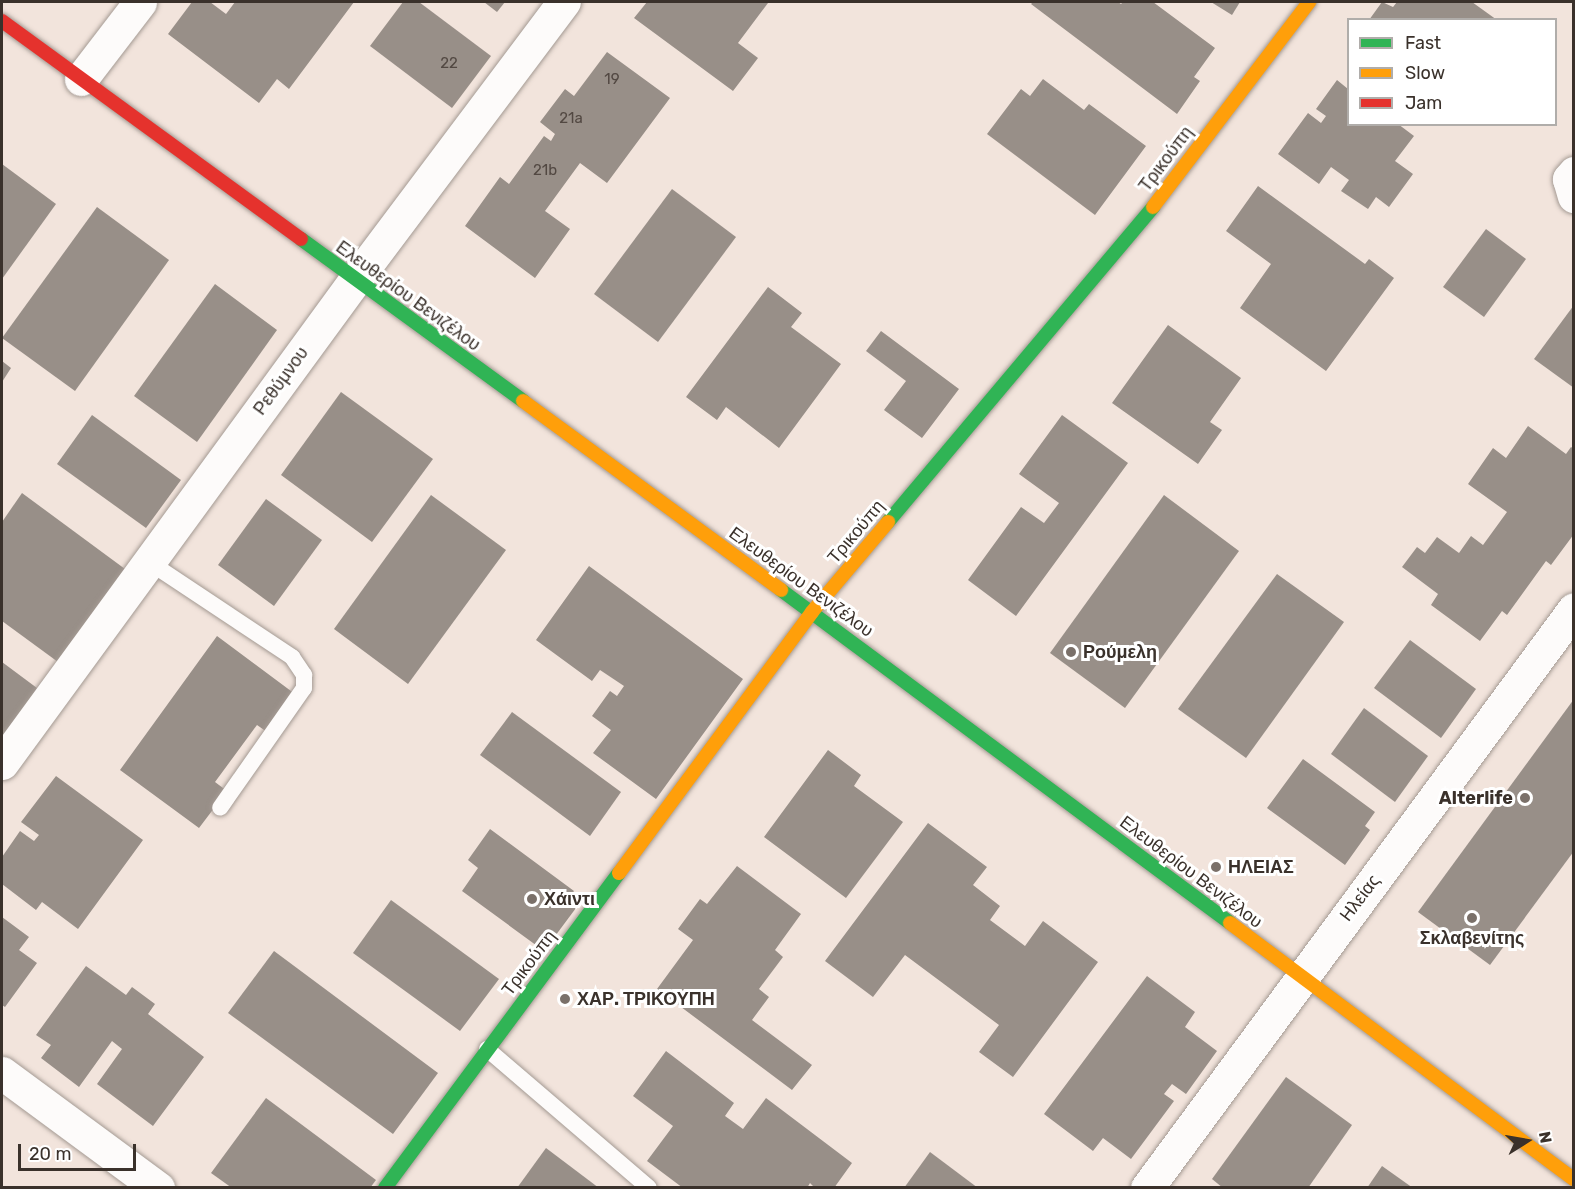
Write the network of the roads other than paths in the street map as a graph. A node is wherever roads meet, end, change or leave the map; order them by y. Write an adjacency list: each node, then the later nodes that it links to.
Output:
1 (140, 2): 5 (street)
2 (564, 2): 8 (street, Ρεθύμνου)
3 (1309, 2): 11 (street, Τρικούπη)
4 (2, 21): 5 (street, Ελευθερίου Βενιζέλου)
5 (81, 79): 8 (street, Ελευθερίου Βενιζέλου)
6 (1574, 173): 7 (street)
7 (1574, 196)
8 (355, 280): 9 (street, Ρεθύμνου); 11 (street, Ελευθερίου Βενιζέλου)
9 (149, 562): 12 (street, Ρεθύμνου); 13 (lane)
10 (1574, 609): 14 (street, Ηλείας)
11 (812, 612): 14 (street, Ελευθερίου Βενιζέλου); 15 (street, Τρικούπη)
12 (2, 763)
13 (220, 808)
14 (1301, 976): 17 (street, Ελευθερίου Βενιζέλου); 21 (street, Ηλείας)
15 (487, 1049): 19 (street, Τρικούπη); 20 (lane)
16 (2, 1073): 18 (street)
17 (1574, 1179)
18 (159, 1188)
19 (385, 1188)
20 (650, 1188)
21 (1147, 1188)

